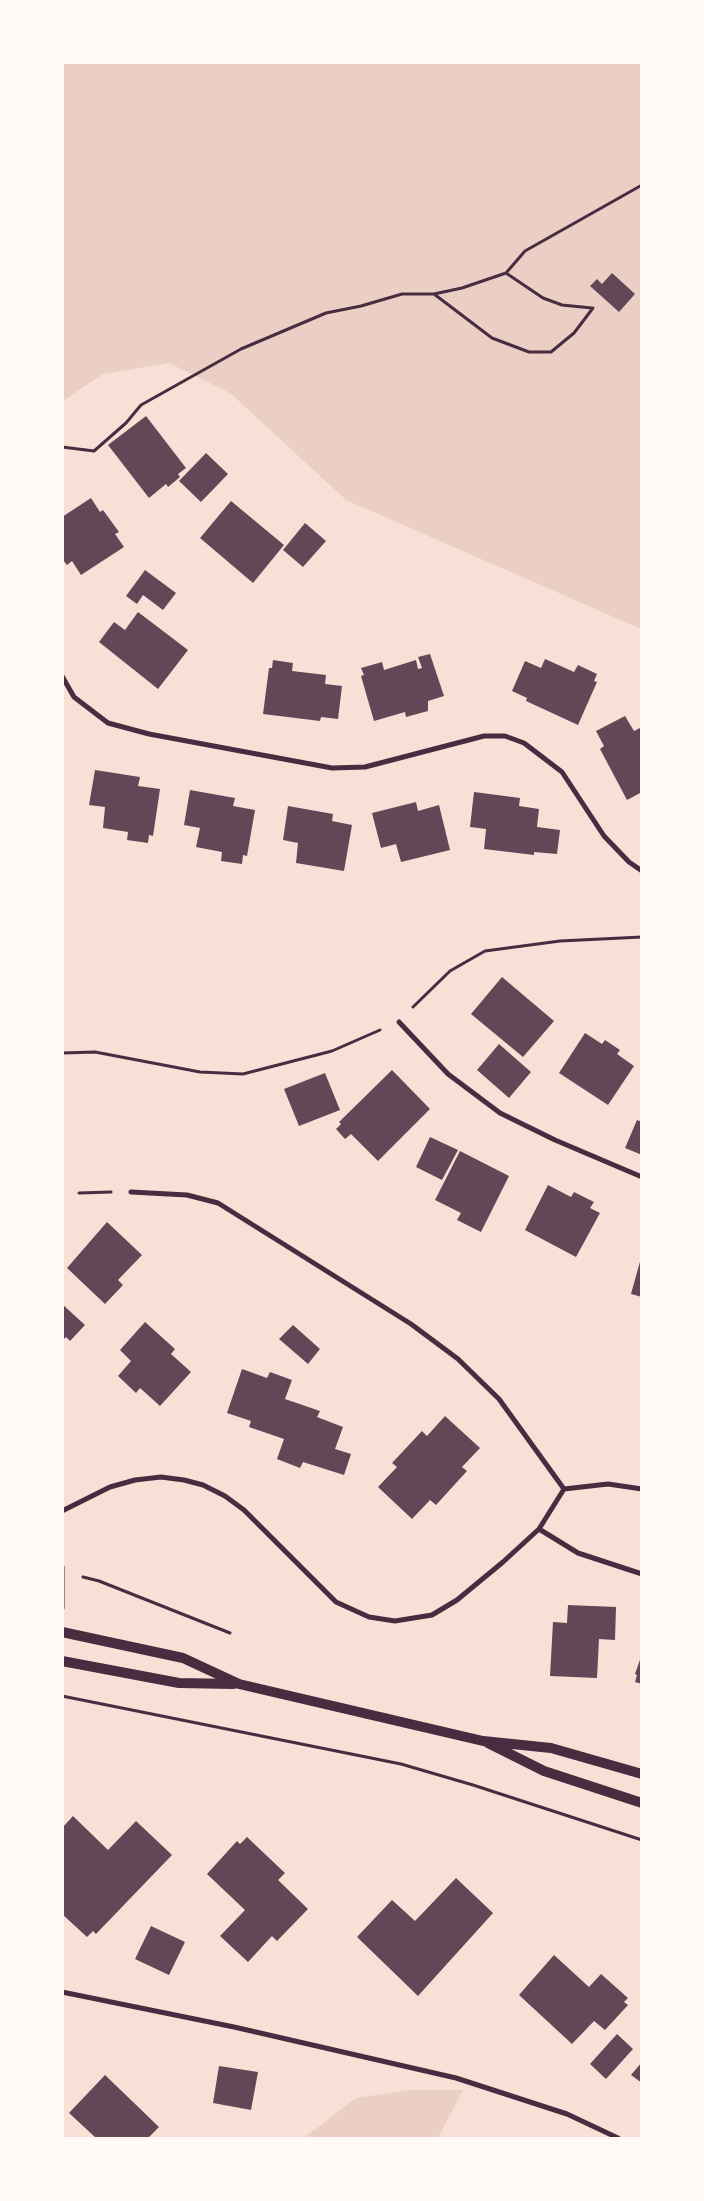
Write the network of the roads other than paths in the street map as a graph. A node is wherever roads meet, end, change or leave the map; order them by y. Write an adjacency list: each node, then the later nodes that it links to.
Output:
1 (62, 676): 2 (street)
2 (642, 871)
3 (399, 1022): 4 (street)
4 (642, 1178)
5 (131, 1192): 7 (street)
6 (642, 1488): 7 (street)
7 (564, 1489): 9 (street)
8 (62, 1511): 9 (street)
9 (539, 1529): 11 (street)
10 (62, 1567): 12 (street)
11 (642, 1574)
12 (62, 1608)
13 (62, 1632): 15 (main road)
14 (62, 1661): 15 (main road)
15 (239, 1684): 16 (main road)
16 (483, 1741): 17 (main road); 18 (main road)
17 (642, 1774)
18 (642, 1803)
19 (62, 1992): 20 (street)
20 (618, 2138)

